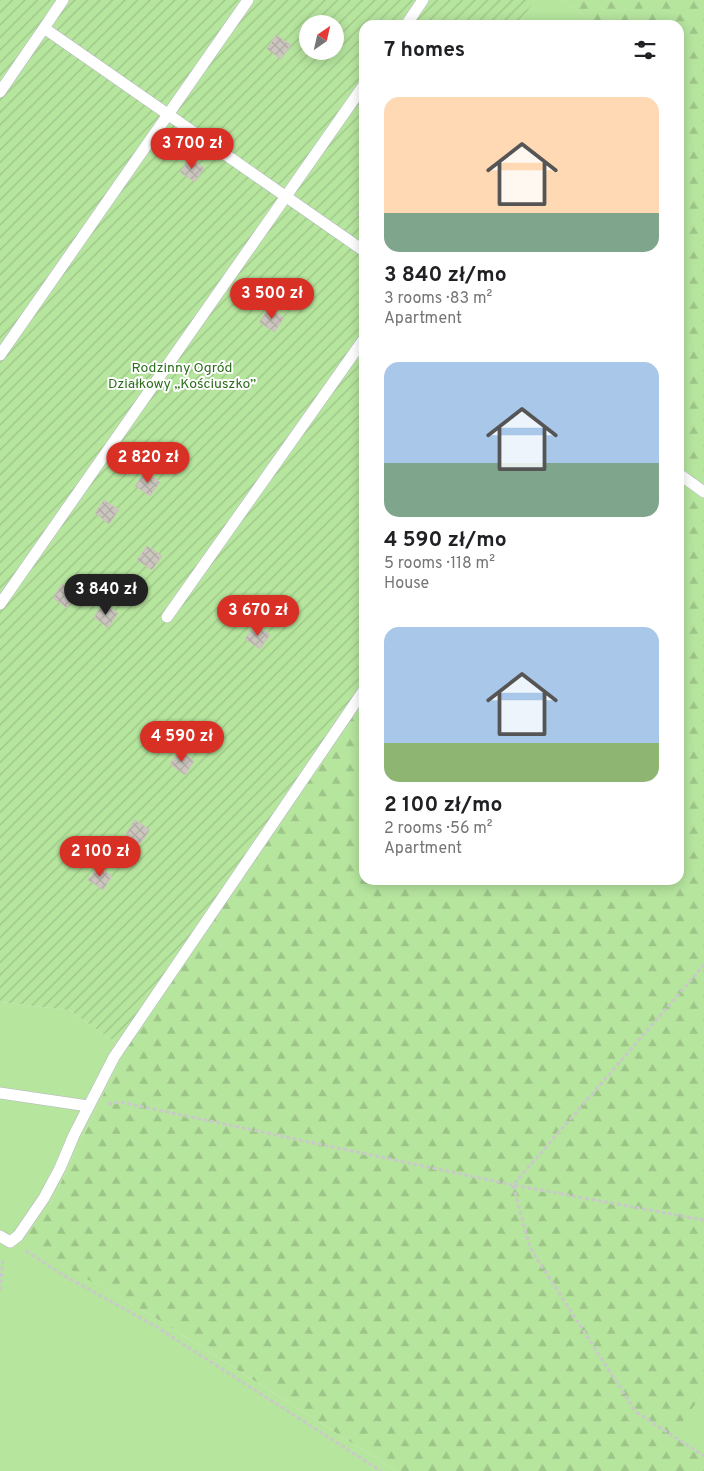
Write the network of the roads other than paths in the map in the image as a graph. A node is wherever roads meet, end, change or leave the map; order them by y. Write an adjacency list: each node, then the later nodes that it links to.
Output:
1 (63, 0): 5 (lane)
2 (248, 0): 8 (lane)
3 (423, 0): 4 (lane)
4 (409, 20)
5 (44, 28): 6 (lane); 8 (lane)
6 (0, 92)
7 (359, 92): 9 (lane)
8 (168, 114): 9 (lane); 12 (lane)
9 (286, 196): 10 (lane); 15 (lane)
10 (359, 247)
11 (359, 346): 16 (lane)
12 (0, 355)
13 (684, 478): 14 (lane)
14 (704, 492)
15 (0, 604)
16 (167, 617)
17 (359, 697): 19 (lane)
18 (0, 1093): 19 (lane)
19 (88, 1106): 20 (lane)
20 (5, 1239)

